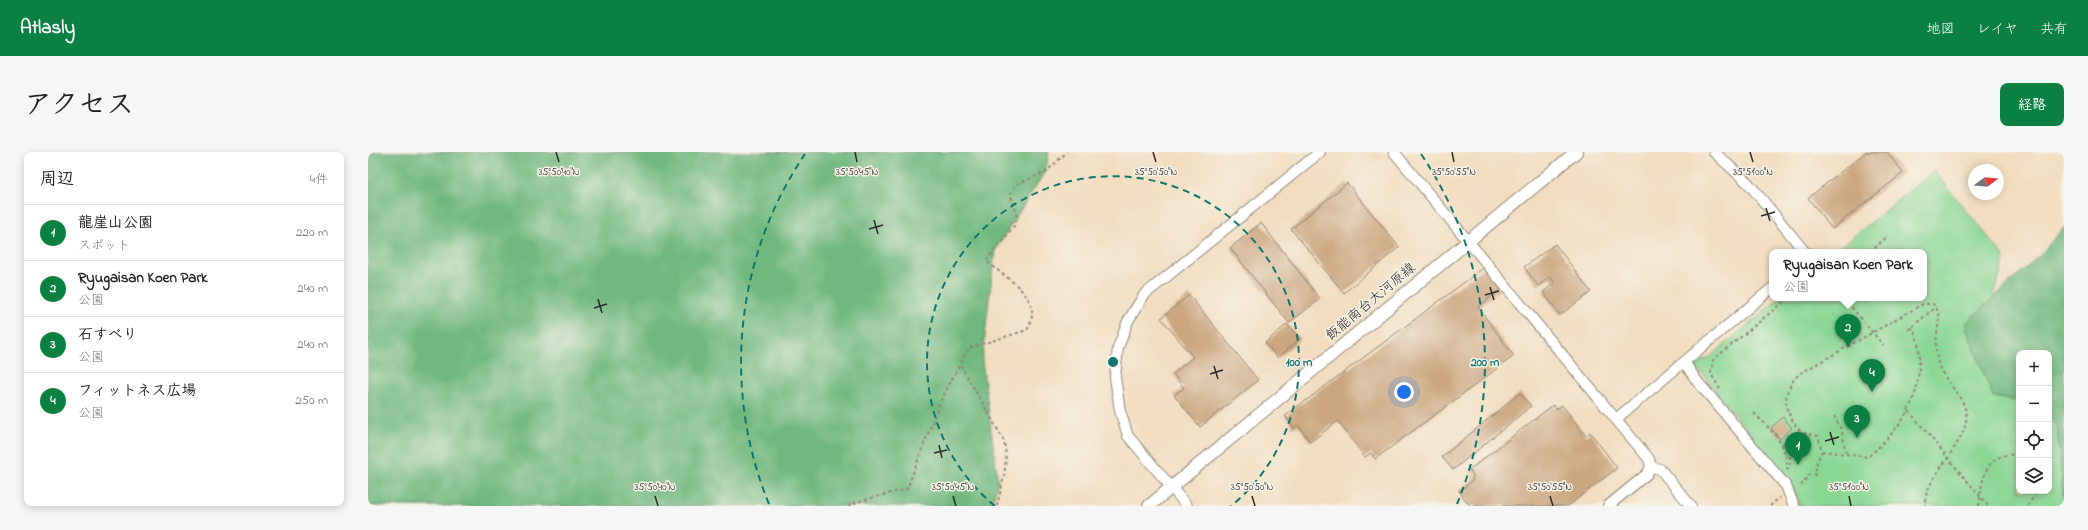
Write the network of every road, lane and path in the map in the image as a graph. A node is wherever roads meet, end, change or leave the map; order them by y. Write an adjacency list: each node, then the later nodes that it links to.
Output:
1 (1067, 152): 23 (path)
2 (1320, 152): 39 (street)
3 (1394, 152): 7 (street)
4 (1576, 152): 7 (street, 飯能南台大河原線)
5 (1714, 152): 8 (street)
6 (1887, 237): 9 (path)
7 (1467, 241): 30 (street); 39 (street, 飯能南台大河原線)
8 (1803, 249)
9 (1873, 249)
10 (1769, 291): 22 (street)
11 (1784, 301): 15 (path)
12 (1846, 301): 18 (path)
13 (1936, 307): 16 (path); 18 (path); 37 (path)
14 (1759, 315): 15 (path)
15 (1763, 319): 21 (path)
16 (1911, 327): 17 (path); 27 (path)
17 (1908, 330)
18 (1872, 332): 19 (path); 31 (path)
19 (1883, 345)
20 (1710, 357): 21 (path)
21 (1714, 360): 25 (path)
22 (1684, 362): 30 (street); 49 (street)
23 (960, 364): 43 (path); 44 (path)
24 (1707, 374): 25 (path)
25 (1712, 374): 26 (path)
26 (1723, 396)
27 (1909, 412): 36 (path); 37 (path)
28 (1754, 413): 32 (path)
29 (1834, 416): 36 (path)
30 (1616, 419): 38 (street)
31 (1800, 431)
32 (1782, 444): 33 (path); 34 (path)
33 (1822, 451): 36 (path); 40 (path)
34 (1787, 455): 34 (path)
35 (2016, 455): 42 (path)
36 (1846, 456)
37 (1948, 458): 42 (path); 50 (path)
38 (1651, 467): 47 (street); 48 (street)
39 (1172, 487): 45 (street, 飯能南台大河原線); 46 (street)
40 (1800, 487)
41 (2035, 494): 53 (path)
42 (1980, 497): 51 (path); 52 (path)
43 (848, 506)
44 (998, 506)
45 (1149, 506)
46 (1187, 506)
47 (1608, 506)
48 (1691, 506)
49 (1794, 506)
50 (1925, 506)
51 (1979, 506)
52 (1988, 506)
53 (2028, 506)

